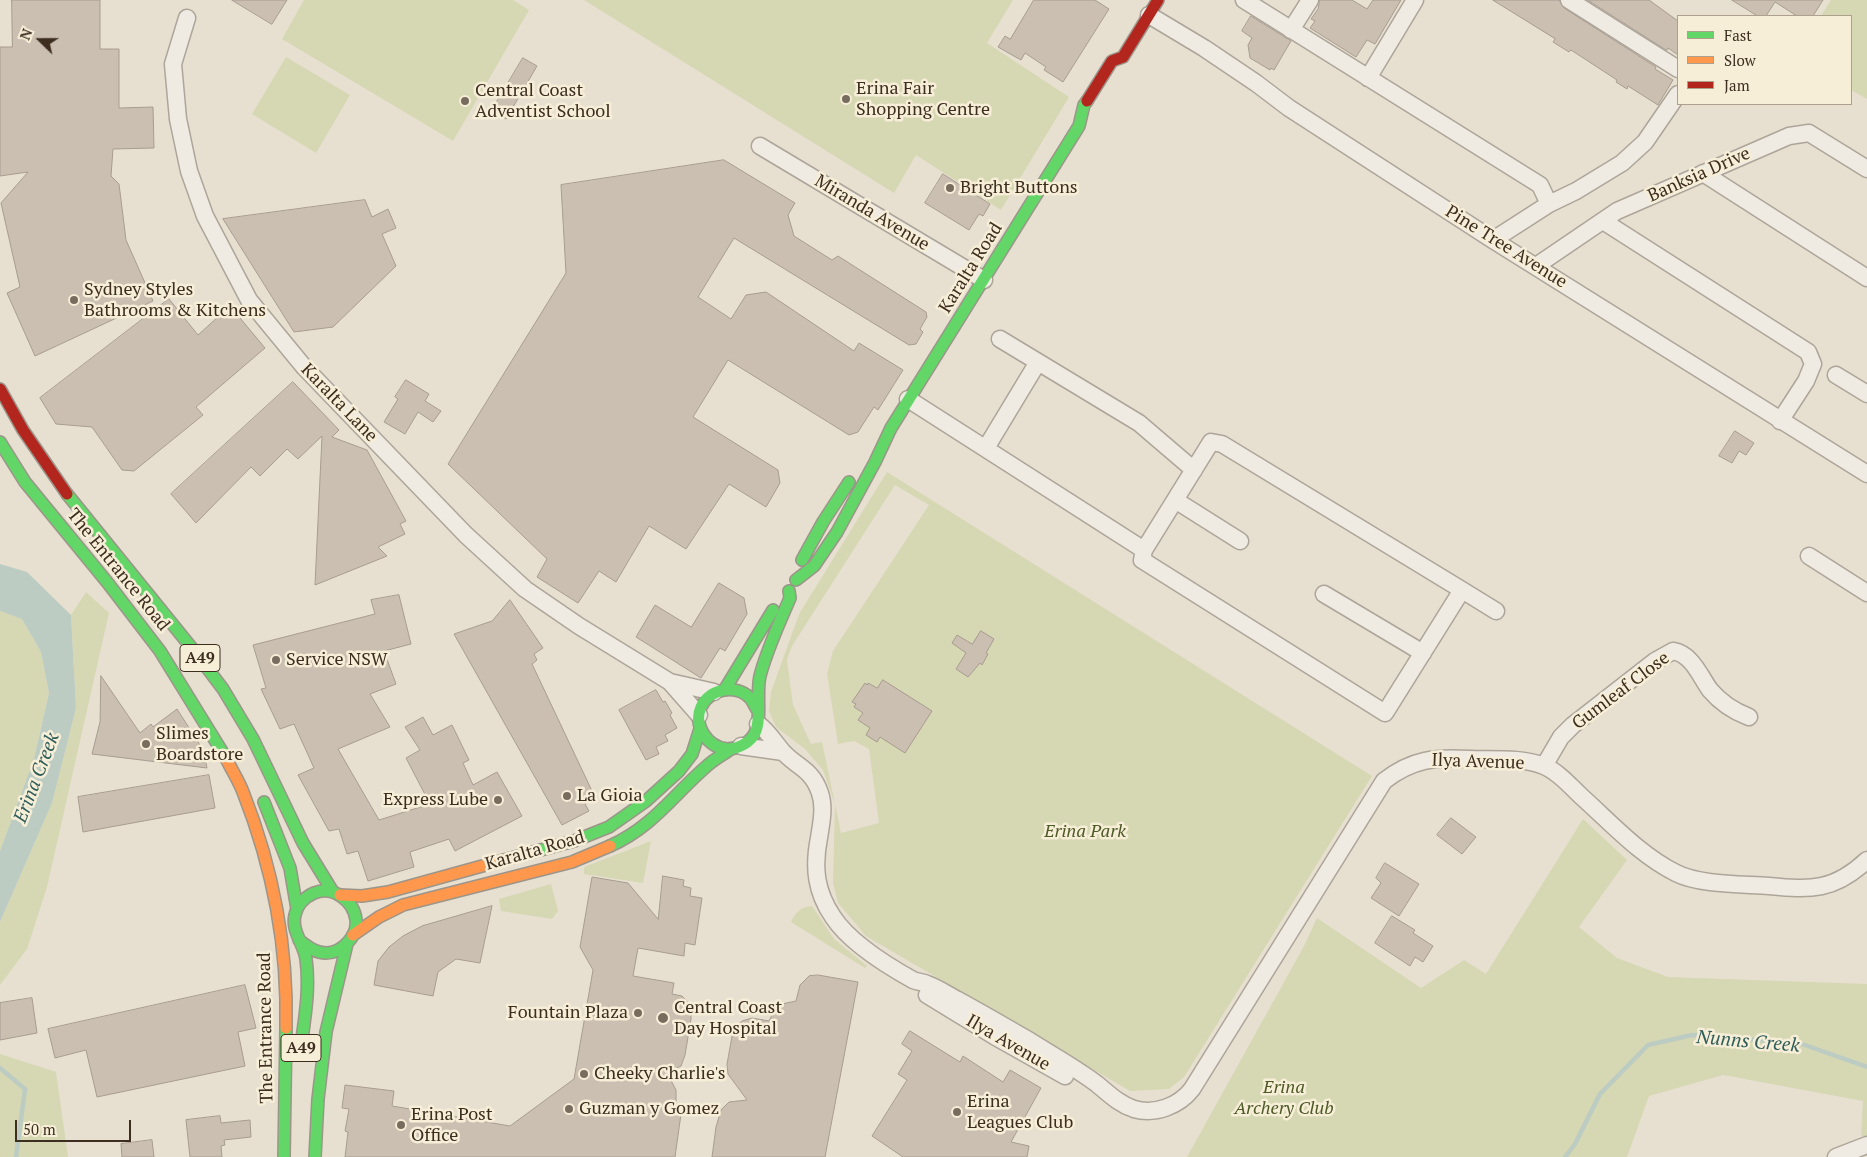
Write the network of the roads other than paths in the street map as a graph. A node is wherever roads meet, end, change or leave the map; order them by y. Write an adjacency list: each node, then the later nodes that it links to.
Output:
1 (1158, 0): 6 (main road, Karalta Road)
2 (1244, 0): 8 (street)
3 (1310, 0): 8 (street)
4 (1415, 0): 10 (street)
5 (1569, 0): 9 (street)
6 (1149, 15): 13 (main road, Karalta Road); 19 (street, Pine Tree Avenue)
7 (187, 18): 49 (street, Karalta Lane)
8 (1291, 30): 10 (street)
9 (1677, 68)
10 (1368, 78): 17 (street)
11 (1677, 95): 17 (street)
12 (1096, 114): 13 (main road, Karalta Road)
13 (1079, 126): 22 (main road, Karalta Road)
14 (760, 146): 22 (street, Miranda Avenue)
15 (1867, 169): 16 (street, Banksia Drive)
16 (1703, 173): 18 (street, Banksia Drive); 21 (street)
17 (1549, 204): 19 (street)
18 (1603, 221): 20 (street, Banksia Drive); 29 (street)
19 (1493, 240): 20 (street, Pine Tree Avenue)
20 (1536, 266): 29 (street, Pine Tree Avenue)
21 (1867, 278)
22 (984, 280): 28 (main road, Karalta Road)
23 (1000, 339): 24 (street)
24 (1038, 362): 33 (street); 35 (street)
25 (1836, 375): 27 (street)
26 (0, 389): 32 (main road, The Entrance Road / A49)
27 (1867, 394)
28 (908, 399): 30 (main road, Karalta Road); 33 (street)
29 (1780, 421): 36 (street, Pine Tree Avenue)
30 (891, 428): 41 (main road, Karalta Road); 41 (main road, Karalta Road)
31 (0, 442): 34 (main road, The Entrance Road / A49)
32 (32, 446): 34 (street); 60 (main road, The Entrance Road / A49)
33 (986, 448): 39 (street)
34 (5, 460): 47 (main road, The Entrance Road / A49)
35 (1194, 470): 37 (street); 42 (street)
36 (1867, 474)
37 (1176, 500): 38 (street); 39 (street)
38 (1240, 541)
39 (1144, 550): 48 (street)
40 (1809, 556): 44 (street)
41 (796, 580): 43 (main road, Karalta Road)
42 (1462, 590): 46 (street); 48 (street)
43 (789, 591): 50 (main road, Karalta Road); 53 (main road, Karalta Road)
44 (1867, 593)
45 (1324, 594): 48 (street)
46 (1496, 611)
47 (160, 651): 51 (main road, A49); 67 (main road, The Entrance Road / A49)
48 (1422, 653)
49 (670, 682): 50 (street, Karalta Lane); 54 (street, Karalta Lane)
50 (720, 691): 53 (main road); 54 (main road, Karalta Road)
51 (208, 706)
52 (1749, 717): 57 (street, Gumleaf Close)
53 (758, 718): 55 (main road, Karalta Road); 56 (street, Ilya Avenue)
54 (700, 722): 55 (main road); 60 (main road, Karalta Road)
55 (736, 747): 56 (street); 63 (main road, Karalta Road)
56 (783, 752): 57 (street, Ilya Avenue)
57 (1544, 766): 59 (street, Ilya Avenue)
58 (259, 791): 61 (main road, A49)
59 (1867, 860)
60 (337, 893): 61 (main road); 63 (main road, A49)
61 (297, 909): 62 (main road, A49)
62 (299, 940): 63 (main road); 64 (main road, A49)
63 (350, 940): 69 (main road, A49)
64 (300, 1061)
65 (297, 1113): 68 (main road)
66 (1867, 1145): 70 (street)
67 (284, 1157)
68 (290, 1157)
69 (315, 1157)
70 (1836, 1157)

